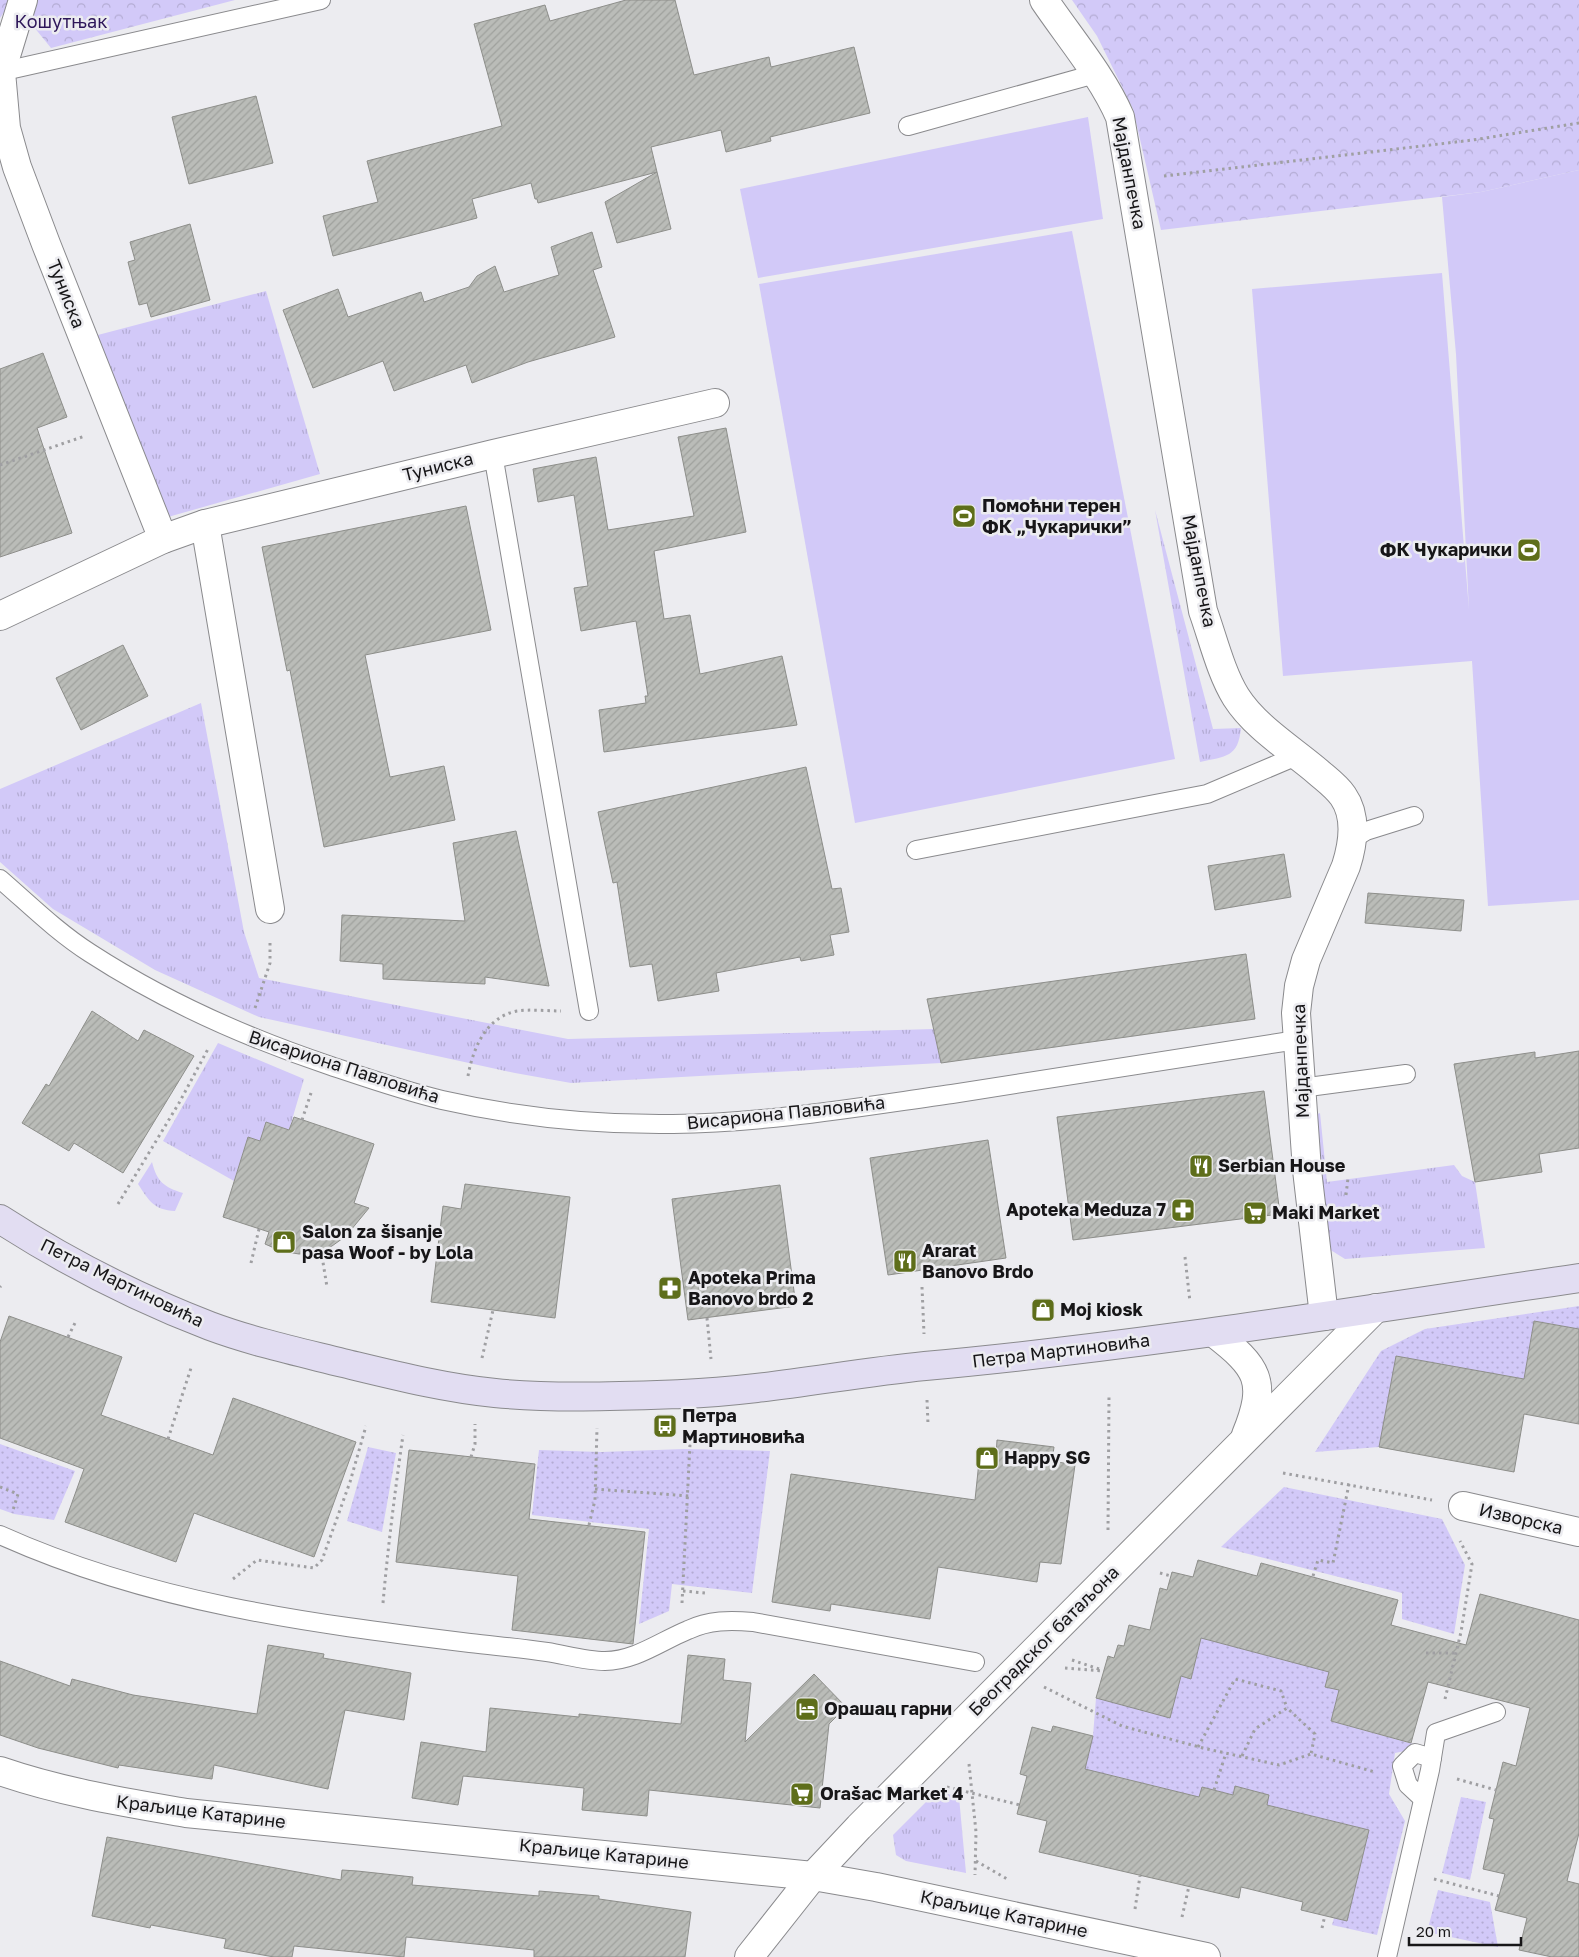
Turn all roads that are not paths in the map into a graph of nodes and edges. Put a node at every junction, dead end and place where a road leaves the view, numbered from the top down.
1 (23, 0) edge
2 (321, 0) edge
3 (1044, 0) edge
4 (1, 72) edge
5 (1095, 74) junction
6 (908, 126) dead end
7 (715, 403) dead end
8 (493, 454) junction
9 (205, 524) junction
10 (163, 539) junction
11 (0, 616) edge
12 (1298, 756) junction
13 (1414, 816) dead end
14 (1351, 840) junction
15 (916, 850) dead end
16 (0, 879) edge
17 (270, 909) dead end
18 (589, 1012) road end
19 (1297, 1040) junction
20 (1406, 1074) dead end
21 (1300, 1088) junction
22 (0, 1219) edge
23 (1579, 1278) edge
24 (1376, 1308) junction
25 (1324, 1316) junction
26 (1214, 1333) junction
27 (1244, 1441) junction
28 (1463, 1506) road end
29 (1579, 1532) edge
30 (0, 1535) edge
31 (975, 1662) dead end
32 (1496, 1712) dead end
33 (1431, 1764) junction
34 (0, 1771) edge
35 (1422, 1798) junction
36 (813, 1876) junction
37 (749, 1957) edge
38 (1206, 1957) edge
39 (1386, 1957) edge

1 - 4 street
2 - 4 lane
3 - 5 street, Мајданпечка
4 - 10 street, Туниска
5 - 6 lane
5 - 12 street, Мајданпечка
7 - 8 street, Туниска
8 - 9 street, Туниска
8 - 18 lane
9 - 10 street, Туниска
9 - 17 street
10 - 11 street, Туниска
12 - 14 street, Мајданпечка
12 - 15 lane
13 - 14 lane
14 - 19 street, Мајданпечка
16 - 19 lane, Висариона Павловића
19 - 21 street, Мајданпечка
20 - 21 lane
21 - 25 street, Мајданпечка
22 - 26 street, Петра Мартиновића
23 - 24 street
24 - 25 street, Петра Мартиновића
24 - 27 street, Београдског батаљона
25 - 26 street, Петра Мартиновића
26 - 27 street, Београдског батаљона
27 - 36 street, Београдског батаљона
28 - 29 street, Изворска
30 - 31 lane
32 - 33 lane
33 - 35 lane
33 - 35 lane
34 - 36 street, Краљице Катарине
35 - 39 lane
36 - 37 street, Београдског батаљона
36 - 38 street, Краљице Катарине

